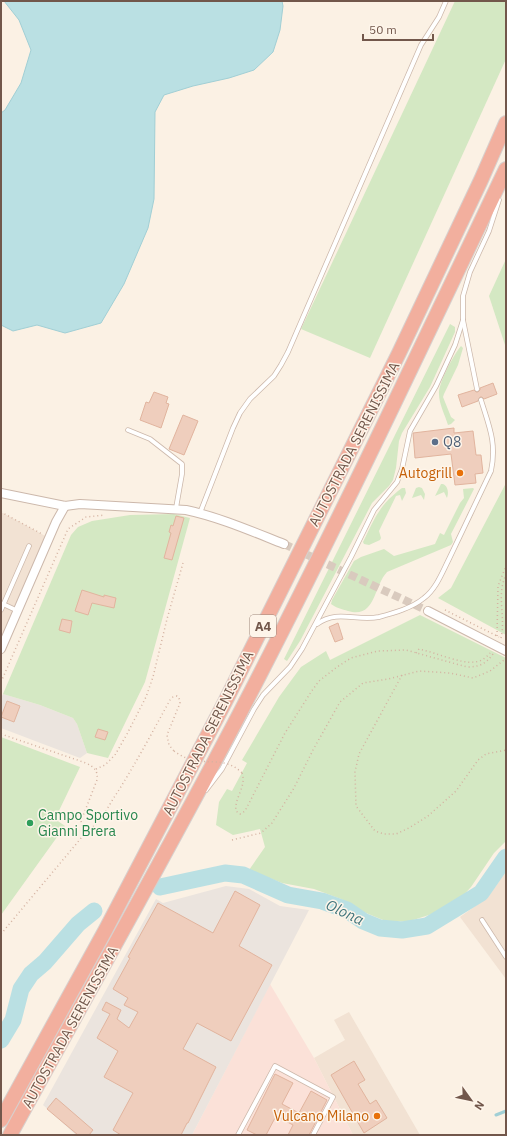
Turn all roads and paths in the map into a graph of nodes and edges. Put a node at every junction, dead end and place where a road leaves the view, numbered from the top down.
1 (446, 1) edge
2 (506, 123) edge
3 (506, 169) edge
4 (506, 176) edge
5 (502, 190) dead end
6 (500, 197) dead end
7 (463, 320) junction
8 (478, 389) dead end
9 (481, 400) dead end
10 (128, 430) dead end
11 (1, 493) edge
12 (65, 506) junction
13 (176, 508) junction
14 (1, 512) edge
15 (200, 513) junction
16 (107, 515) dead end
17 (49, 538) junction
18 (60, 543) junction
19 (284, 544) tunnel mouth
20 (29, 546) dead end
21 (183, 563) dead end
22 (506, 566) edge
23 (506, 575) edge
24 (3, 604) junction
25 (1, 610) edge
26 (18, 611) junction
27 (428, 611) tunnel mouth
28 (315, 626) junction
29 (496, 641) dead end
30 (499, 642) dead end
31 (1, 649) edge
32 (491, 650) dead end
33 (494, 652) dead end
34 (506, 652) edge
35 (416, 653) junction
36 (506, 659) edge
37 (402, 675) junction
38 (1, 682) edge
39 (1, 734) edge
40 (506, 750) edge
41 (95, 769) junction
42 (204, 793) dead end
43 (200, 799) dead end
44 (182, 822) junction
45 (87, 831) junction
46 (232, 840) dead end
47 (482, 920) dead end
48 (1, 934) edge
49 (506, 957) edge
50 (1, 1120) edge
51 (10, 1135) edge
52 (238, 1135) edge
53 (313, 1135) edge

1 - 15 lane
2 - 50 highway, AUTOSTRADA SERENISSIMA / A4
3 - 44 highway, AUTOSTRADA SERENISSIMA / A4
4 - 5 lane
6 - 7 lane
7 - 8 lane
7 - 28 lane
9 - 28 lane
10 - 13 lane
11 - 12 street
12 - 13 street
12 - 17 street
13 - 15 street
14 - 17 path
15 - 19 street
16 - 18 path
17 - 18 path
17 - 26 street
18 - 38 path
20 - 24 lane
21 - 41 path
22 - 29 path
23 - 30 path
24 - 25 lane
24 - 26 lane
26 - 31 street
27 - 34 street
28 - 42 lane
32 - 35 path
33 - 35 path
35 - 45 path, bridge
36 - 37 path
37 - 40 path
37 - 46 path
39 - 41 path
41 - 45 path
43 - 44 lane
44 - 51 highway, AUTOSTRADA SERENISSIMA / A4
45 - 48 path
47 - 49 lane
52 - 53 lane

